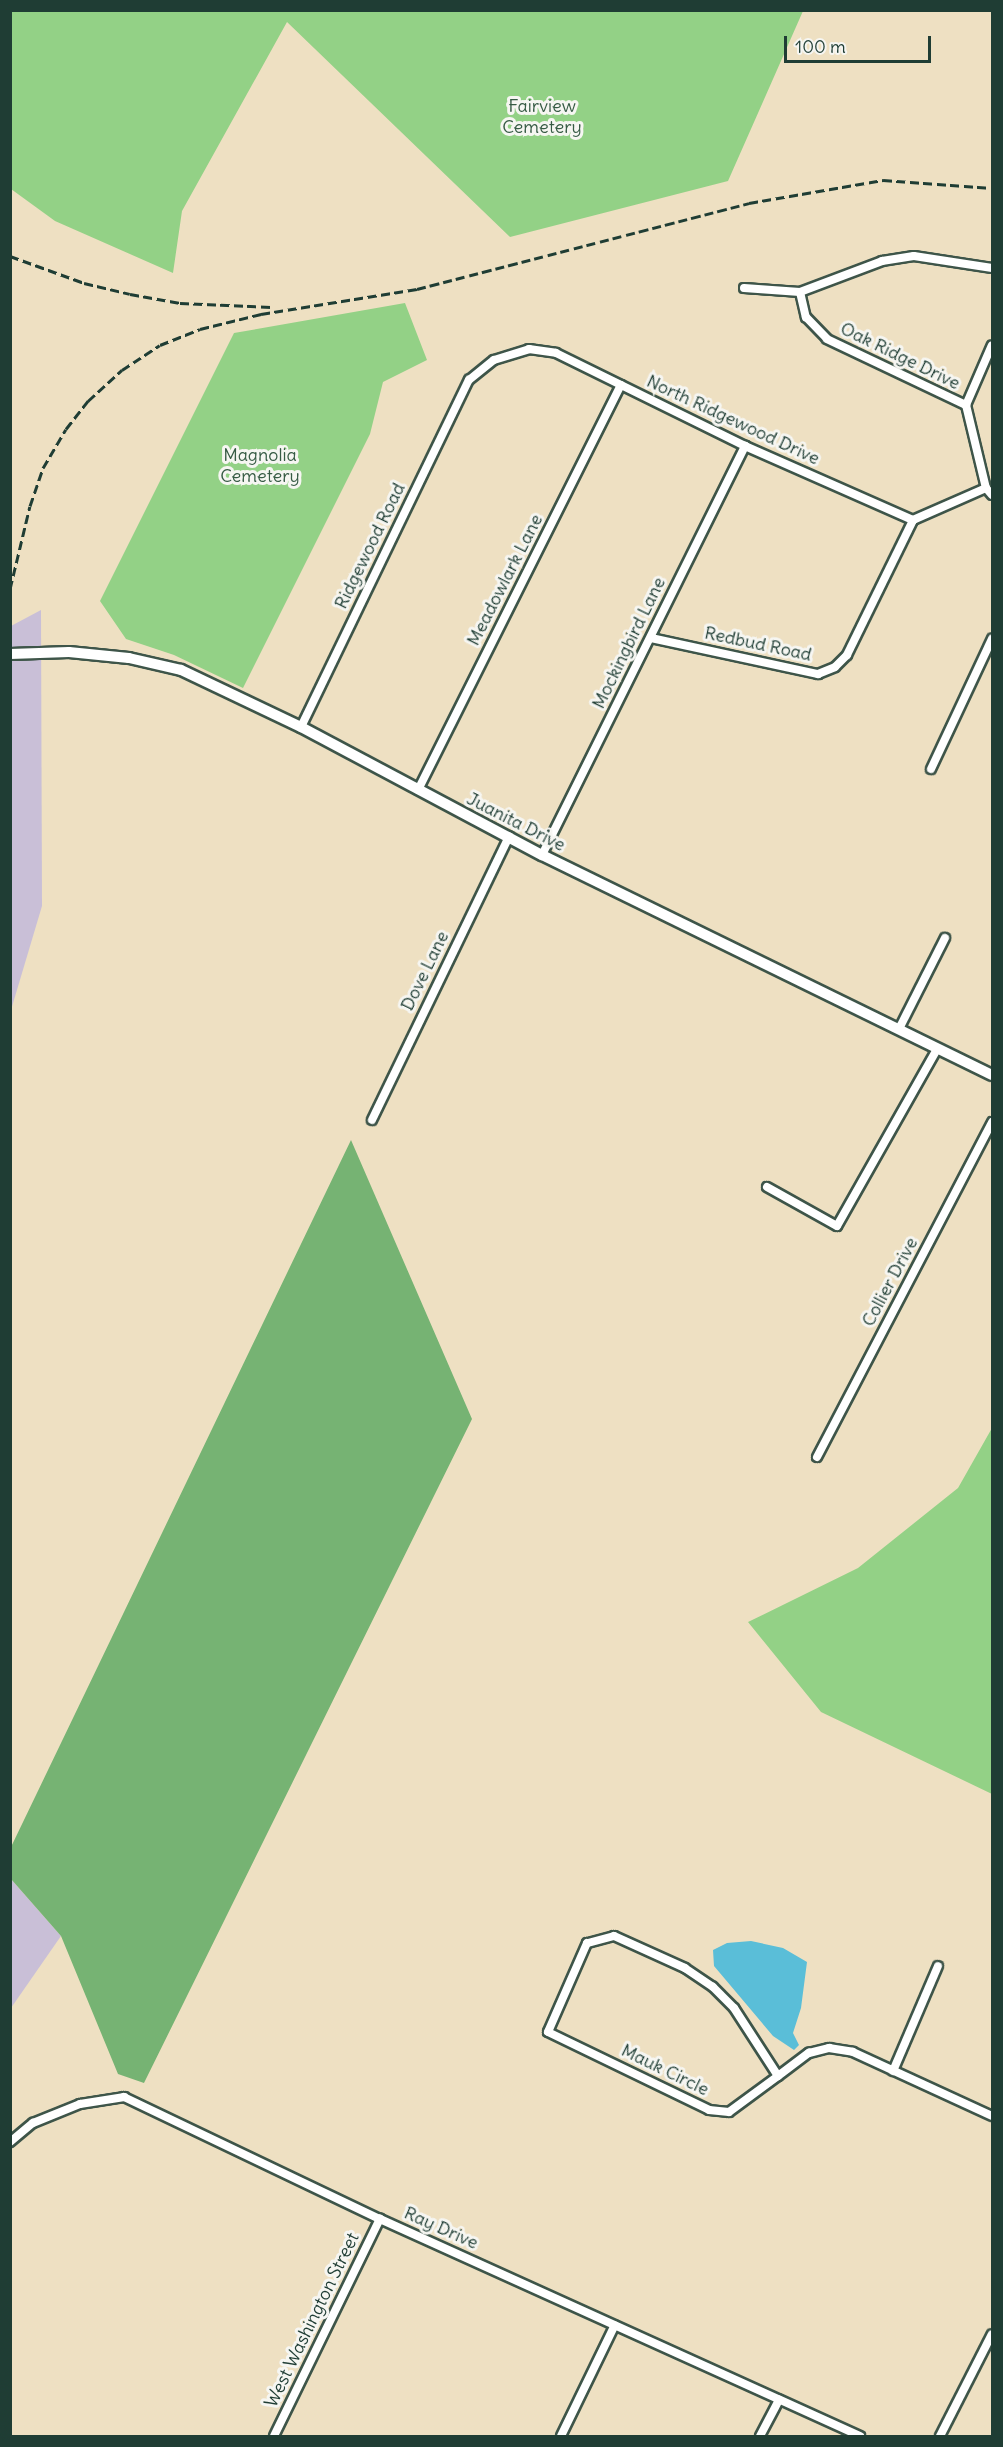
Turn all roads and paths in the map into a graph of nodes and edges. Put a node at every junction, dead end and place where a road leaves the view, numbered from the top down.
1 (993, 268) edge
2 (744, 288) dead end
3 (800, 292) junction
4 (993, 345) edge
5 (469, 380) joint
6 (621, 385) junction
7 (966, 405) junction
8 (745, 446) junction
9 (989, 492) edge
10 (913, 520) junction
11 (651, 638) junction
12 (993, 639) edge
13 (10, 654) edge
14 (301, 727) junction
15 (931, 769) dead end
16 (418, 790) junction
17 (509, 836) junction
18 (542, 855) junction
19 (945, 938) dead end
20 (899, 1029) junction
21 (937, 1048) junction
22 (993, 1076) edge
23 (372, 1120) dead end
24 (993, 1122) edge
25 (767, 1187) dead end
26 (817, 1457) dead end
27 (938, 1966) dead end
28 (893, 2071) junction
29 (778, 2076) junction
30 (993, 2116) edge
31 (10, 2142) edge
32 (380, 2219) junction
33 (615, 2325) junction
34 (993, 2334) edge
35 (779, 2400) junction
36 (274, 2436) edge
37 (561, 2436) edge
38 (760, 2436) edge
39 (860, 2436) edge
40 (940, 2436) edge

1 - 3 street
2 - 3 street
3 - 7 street, Oak Ridge Drive
4 - 7 street
5 - 6 street, North Ridgewood Drive
5 - 14 street, Ridgewood Road
6 - 8 street, North Ridgewood Drive
6 - 16 street, Meadowlark Lane
7 - 9 street, Oak Ridge Drive
8 - 10 street, North Ridgewood Drive
8 - 11 street, Mockingbird Lane
9 - 10 street
10 - 11 street, Redbud Road
11 - 18 street, Mockingbird Lane
12 - 15 street
13 - 14 street, Juanita Drive
14 - 16 street, Juanita Drive
16 - 17 street, Juanita Drive
17 - 18 street, Juanita Drive
17 - 23 street, Dove Lane
18 - 20 street, Juanita Drive
19 - 20 street
20 - 21 street, Juanita Drive
21 - 22 street, Juanita Drive
21 - 25 street
24 - 26 street, Collier Drive
27 - 28 street
28 - 29 street, Mauk Circle
28 - 30 street, Mauk Circle
29 - 29 street, Mauk Circle
31 - 32 street, Ray Drive
32 - 33 street, Ray Drive
32 - 36 street, West Washington Street
33 - 35 street, Ray Drive
33 - 37 street
34 - 40 street
35 - 38 street
35 - 39 street, Ray Drive

